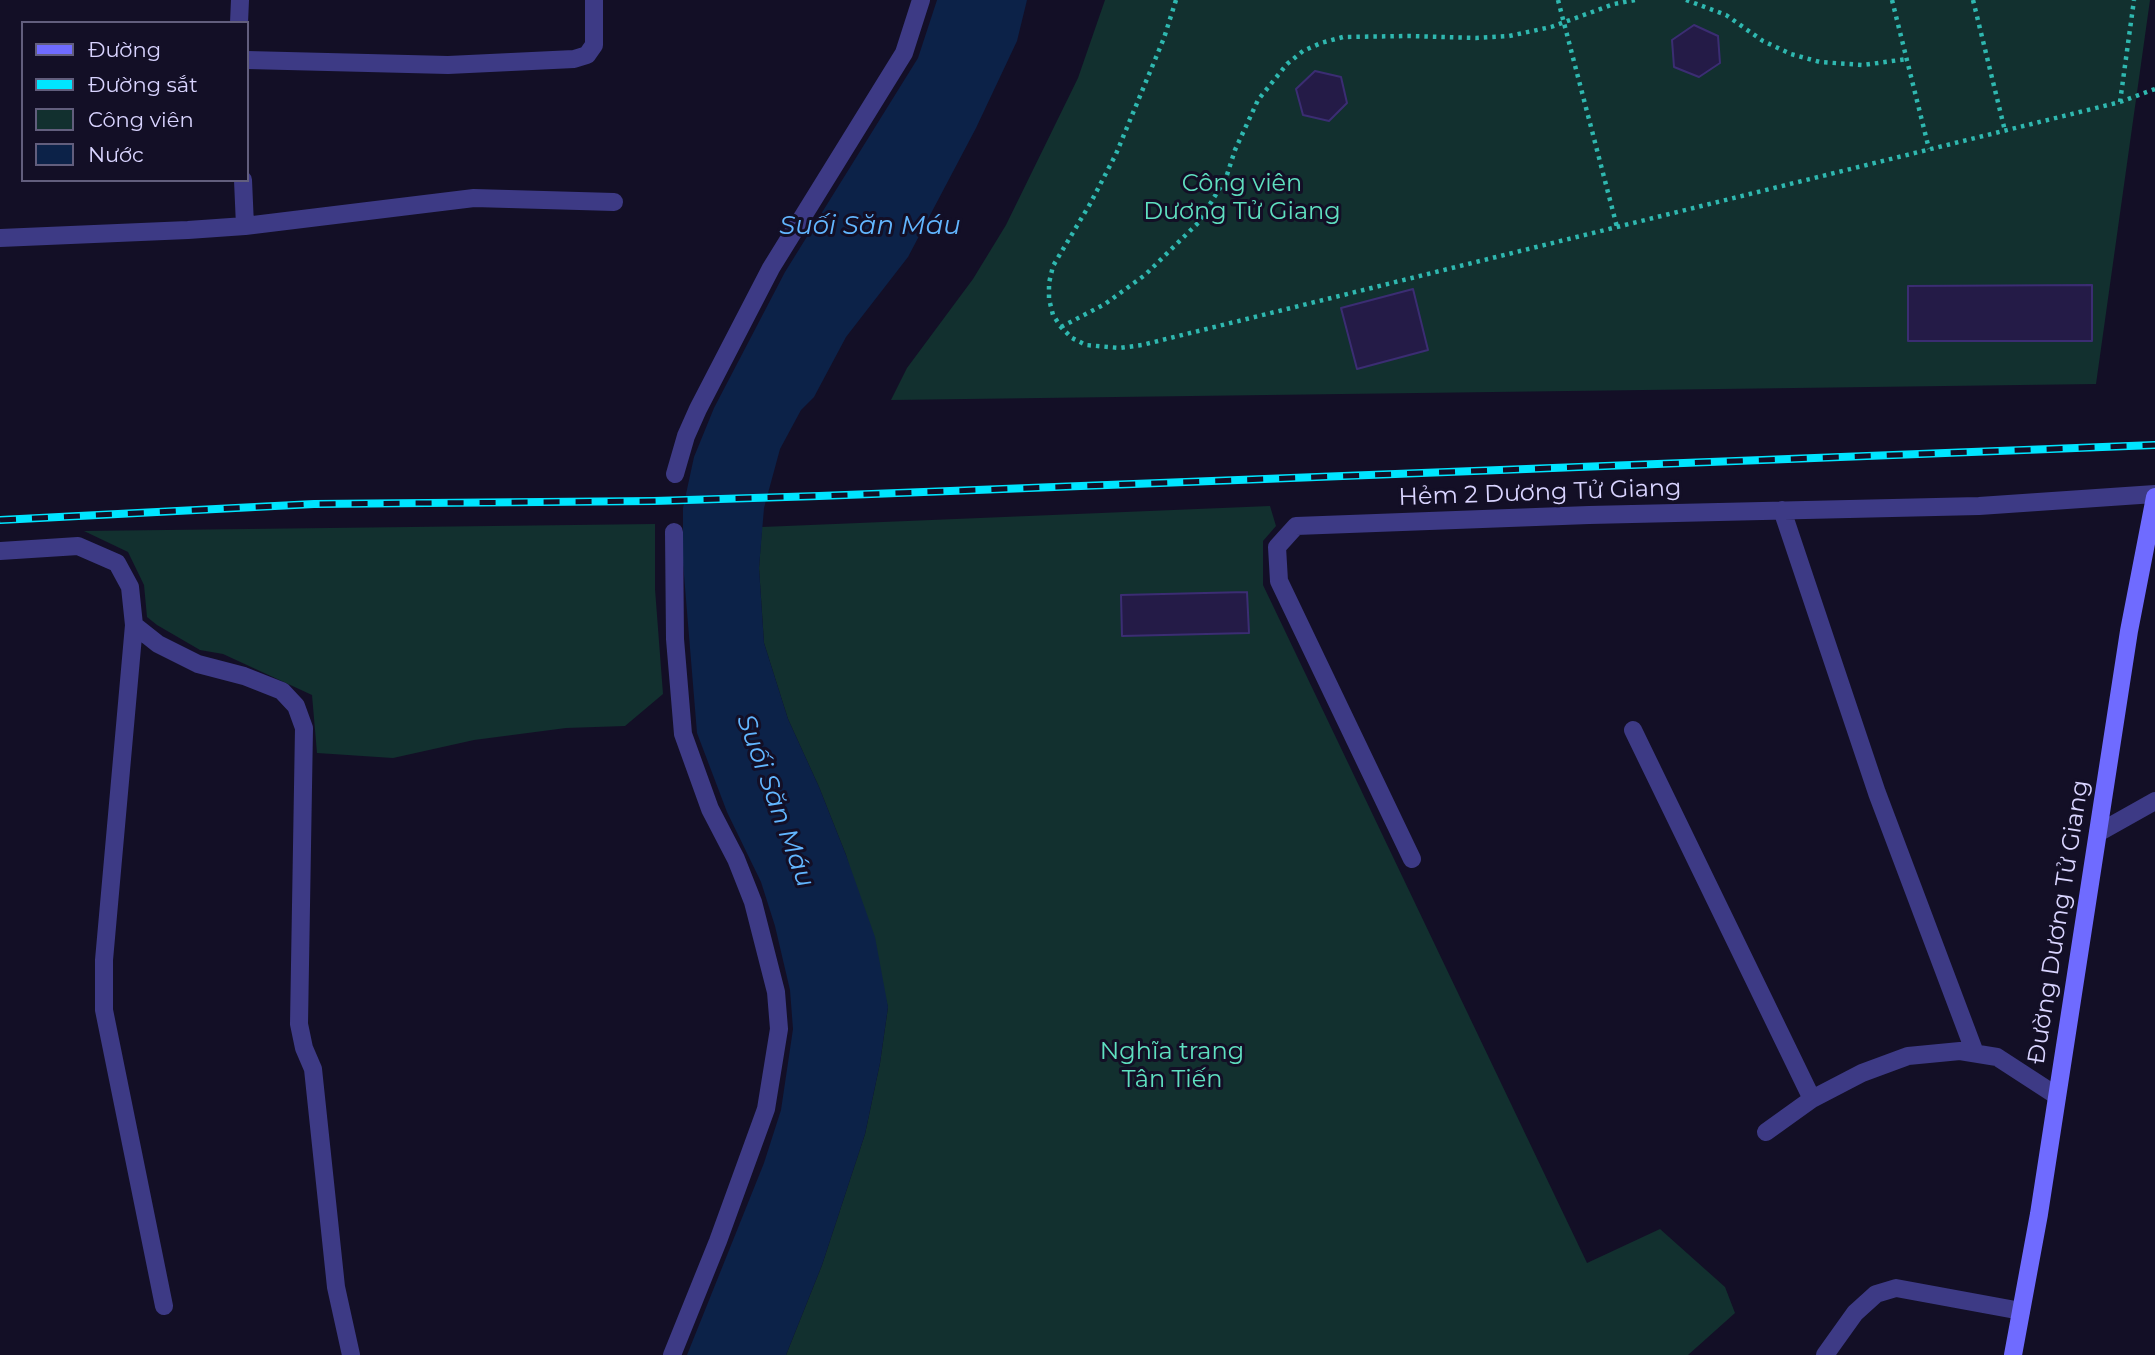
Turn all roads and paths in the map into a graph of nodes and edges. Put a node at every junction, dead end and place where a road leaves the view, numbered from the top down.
1 (240, 0) edge
2 (594, 0) edge
3 (921, 0) edge
4 (1175, 0) edge
5 (1558, 0) edge
6 (1635, 0) edge
7 (1686, 0) edge
8 (1892, 0) edge
9 (1973, 0) edge
10 (2134, 0) edge
11 (239, 21) edge
12 (1564, 23) junction
13 (1907, 59) junction
14 (248, 60) edge
15 (2155, 89) edge
16 (2120, 102) junction
17 (2005, 131) junction
18 (1929, 149) junction
19 (243, 182) edge
20 (614, 202) dead end
21 (245, 226) junction
22 (1617, 227) junction
23 (0, 238) edge
24 (1061, 327) junction
25 (675, 474) dead end
26 (2155, 496) edge
27 (1782, 510) junction
28 (674, 532) dead end
29 (0, 551) edge
30 (134, 625) junction
31 (1633, 730) dead end
32 (2155, 802) edge
33 (2098, 833) junction
34 (1412, 859) dead end
35 (1975, 1053) junction
36 (2057, 1096) junction
37 (1812, 1100) junction
38 (1766, 1132) dead end
39 (164, 1306) dead end
40 (2021, 1311) junction
41 (351, 1355) edge
42 (672, 1355) edge
43 (1825, 1355) edge
44 (2013, 1355) edge

1 - 11 street
2 - 14 street
3 - 25 street
4 - 24 path
5 - 12 path
6 - 12 path
7 - 13 path
8 - 13 path
9 - 17 path
10 - 16 path
12 - 22 path
12 - 24 path
13 - 18 path
15 - 16 path
16 - 17 path
17 - 18 path
18 - 22 path
19 - 21 street
20 - 21 street
21 - 23 street
22 - 24 path
26 - 27 street, Hẻm 2 Dương Tử Giang
26 - 33 main road, Đường Dương Tử Giang
27 - 34 street, Hẻm 2 Dương Tử Giang
27 - 35 street
28 - 42 street
29 - 30 street
30 - 39 street
30 - 41 street
31 - 37 street
32 - 33 street
33 - 36 main road, Đường Dương Tử Giang
35 - 36 street
35 - 37 street
36 - 40 main road, Đường Dương Tử Giang
37 - 38 street
40 - 43 street
40 - 44 main road, Đường Dương Tử Giang

